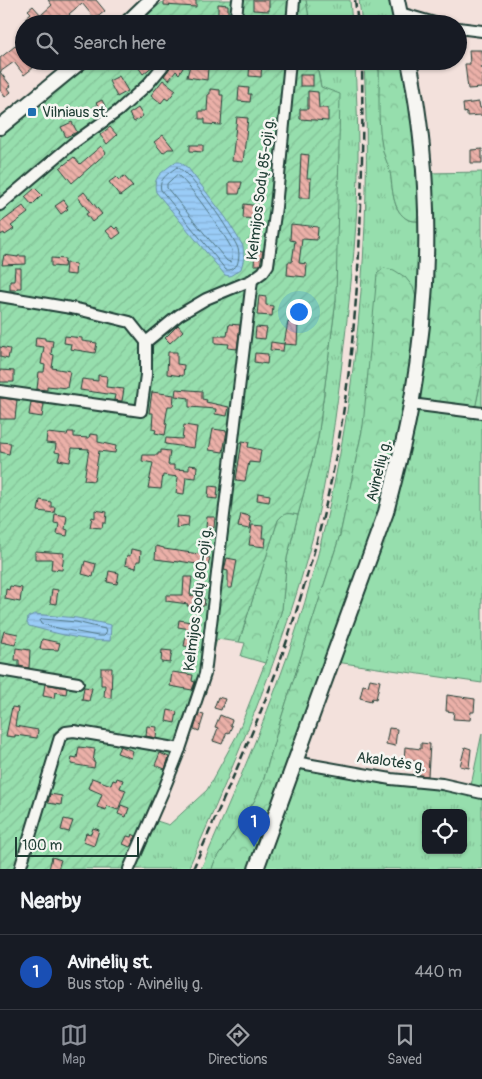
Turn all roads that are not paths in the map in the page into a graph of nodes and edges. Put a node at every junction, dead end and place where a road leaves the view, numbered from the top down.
1 (150, 0) edge
2 (238, 0) edge
3 (294, 0) edge
4 (135, 15) edge
5 (236, 15) edge
6 (293, 15) edge
7 (467, 29) edge
8 (482, 31) edge
9 (70, 70) edge
10 (160, 70) edge
11 (289, 70) edge
12 (410, 70) edge
13 (0, 126) edge
14 (0, 206) edge
15 (252, 280) junction
16 (0, 296) edge
17 (146, 342) junction
18 (0, 391) edge
19 (412, 404) junction
20 (482, 413) edge
21 (0, 670) edge
22 (78, 682) dead end
23 (180, 749) junction
24 (295, 762) junction
25 (482, 793) edge
26 (20, 869) edge
27 (129, 869) edge
28 (256, 869) edge

1 - 4 main road
2 - 5 street
3 - 6 street
7 - 8 street
9 - 13 main road
10 - 14 street
11 - 15 street, Kelmijos Sodų 85-oji g.
12 - 19 main road, Avinėlių g.
15 - 17 street, Kelmijos Sodų 85-oji g.
15 - 23 street, Kelmijos Sodų 80-oji g.
16 - 17 street
17 - 18 street
19 - 20 street
19 - 24 main road, Avinėlių g.
21 - 22 street
23 - 26 street
23 - 27 street, Kelmijos Sodų 80-oji g.
24 - 25 street, Akalotės g.
24 - 28 main road, Avinėlių g.

